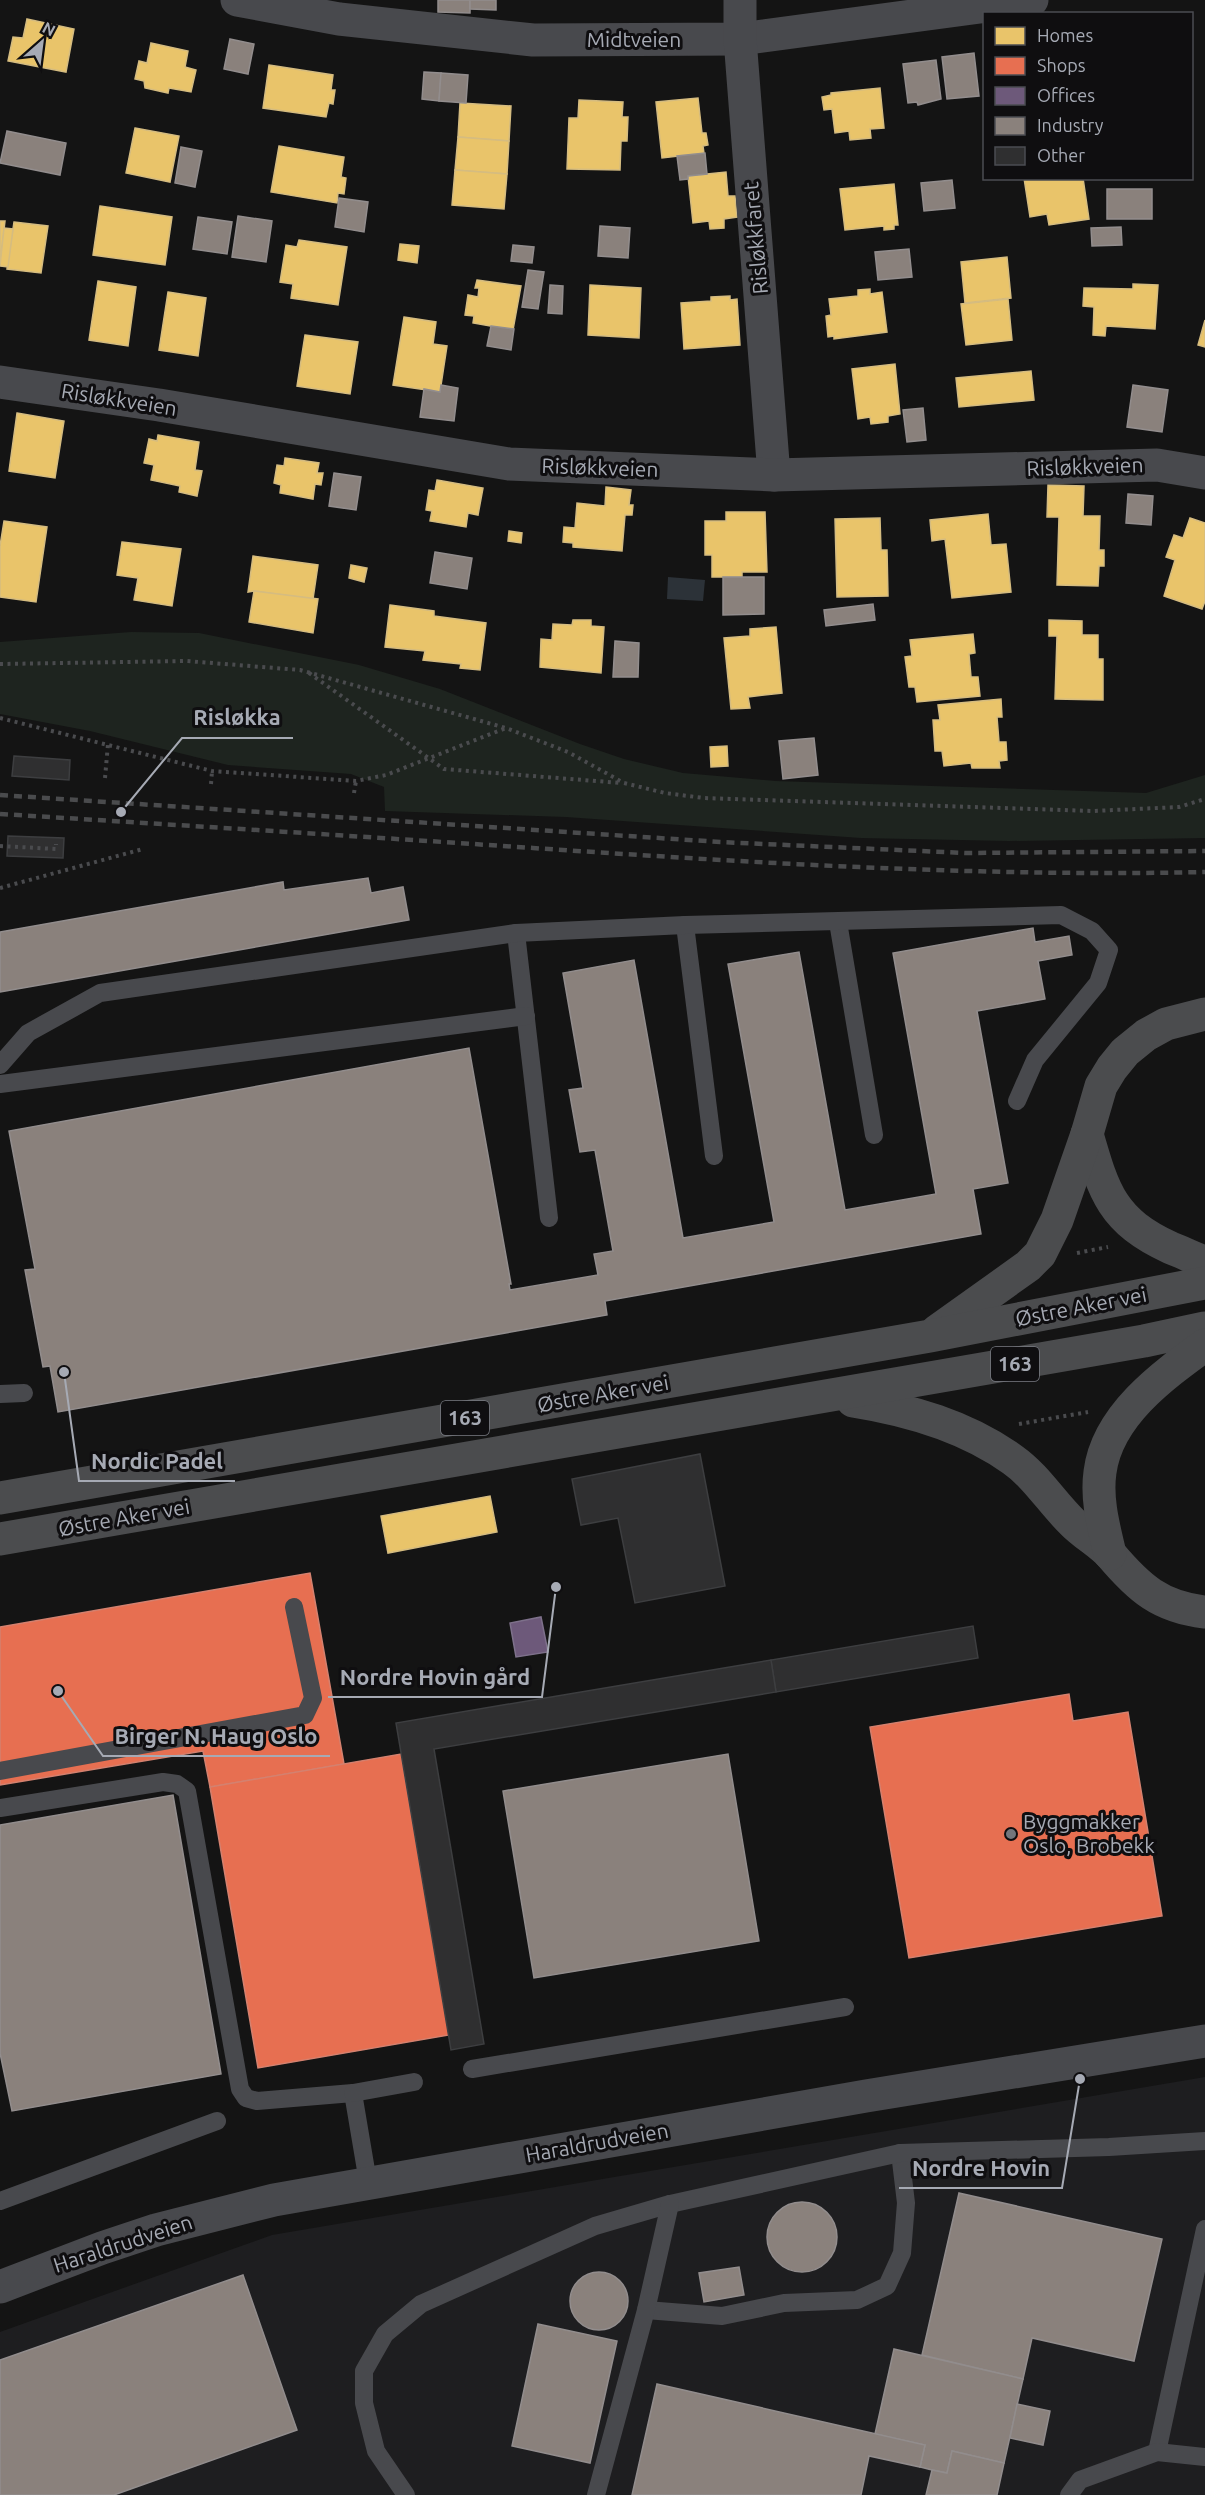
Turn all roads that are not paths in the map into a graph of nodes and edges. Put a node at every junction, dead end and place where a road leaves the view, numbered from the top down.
1 (237, 0) edge
2 (740, 0) edge
3 (1032, 0) edge
4 (740, 39) junction
5 (0, 382) edge
6 (1205, 473) edge
7 (774, 475) junction
8 (838, 922) junction
9 (685, 925) junction
10 (516, 933) junction
11 (1205, 1014) edge
12 (526, 1016) junction
13 (0, 1065) edge
14 (0, 1084) edge
15 (1017, 1101) dead end
16 (1088, 1134) junction
17 (874, 1135) dead end
18 (714, 1156) dead end
19 (549, 1218) dead end
20 (1205, 1262) edge
21 (1205, 1283) edge
22 (1205, 1328) edge
23 (930, 1336) junction
24 (1205, 1345) edge
25 (24, 1393) dead end
26 (0, 1394) edge
27 (824, 1397) junction
28 (0, 1498) edge
29 (0, 1539) edge
30 (1110, 1554) junction
31 (294, 1607) dead end
32 (1205, 1612) edge
33 (0, 1771) edge
34 (0, 1808) edge
35 (845, 2007) dead end
36 (1205, 2041) edge
37 (472, 2070) dead end
38 (414, 2082) dead end
39 (353, 2092) junction
40 (217, 2121) dead end
41 (1205, 2141) edge
42 (900, 2152) junction
43 (368, 2182) junction
44 (0, 2201) edge
45 (670, 2204) junction
46 (1205, 2229) edge
47 (0, 2287) edge
48 (646, 2310) junction
49 (1157, 2452) junction
50 (1205, 2457) edge
51 (406, 2495) edge
52 (596, 2495) edge
53 (1069, 2495) edge

1 - 4 street, Midtveien
2 - 4 street, Risløkkfaret
3 - 4 street, Midtveien
4 - 7 street, Risløkkfaret
5 - 7 street, Risløkkveien
6 - 7 street, Risløkkveien
8 - 9 lane
8 - 15 lane
8 - 17 lane
9 - 10 lane
9 - 18 lane
10 - 12 lane
10 - 13 lane
11 - 16 highway
12 - 14 lane
12 - 19 lane
16 - 20 highway
16 - 23 highway
21 - 23 highway, Østre Aker vei / 163
22 - 27 highway, Østre Aker vei / 163
23 - 28 highway, Østre Aker vei / 163
24 - 30 highway
25 - 26 lane
27 - 29 highway, Østre Aker vei / 163
27 - 30 highway
30 - 32 highway
31 - 33 lane
34 - 39 lane
35 - 37 lane
36 - 43 street, Haraldrudveien
38 - 39 lane
39 - 43 lane
40 - 44 lane
41 - 42 lane
42 - 45 lane
42 - 48 lane
43 - 47 street, Haraldrudveien
45 - 48 lane
45 - 51 lane
46 - 49 lane
48 - 52 lane
49 - 50 lane
49 - 53 lane

